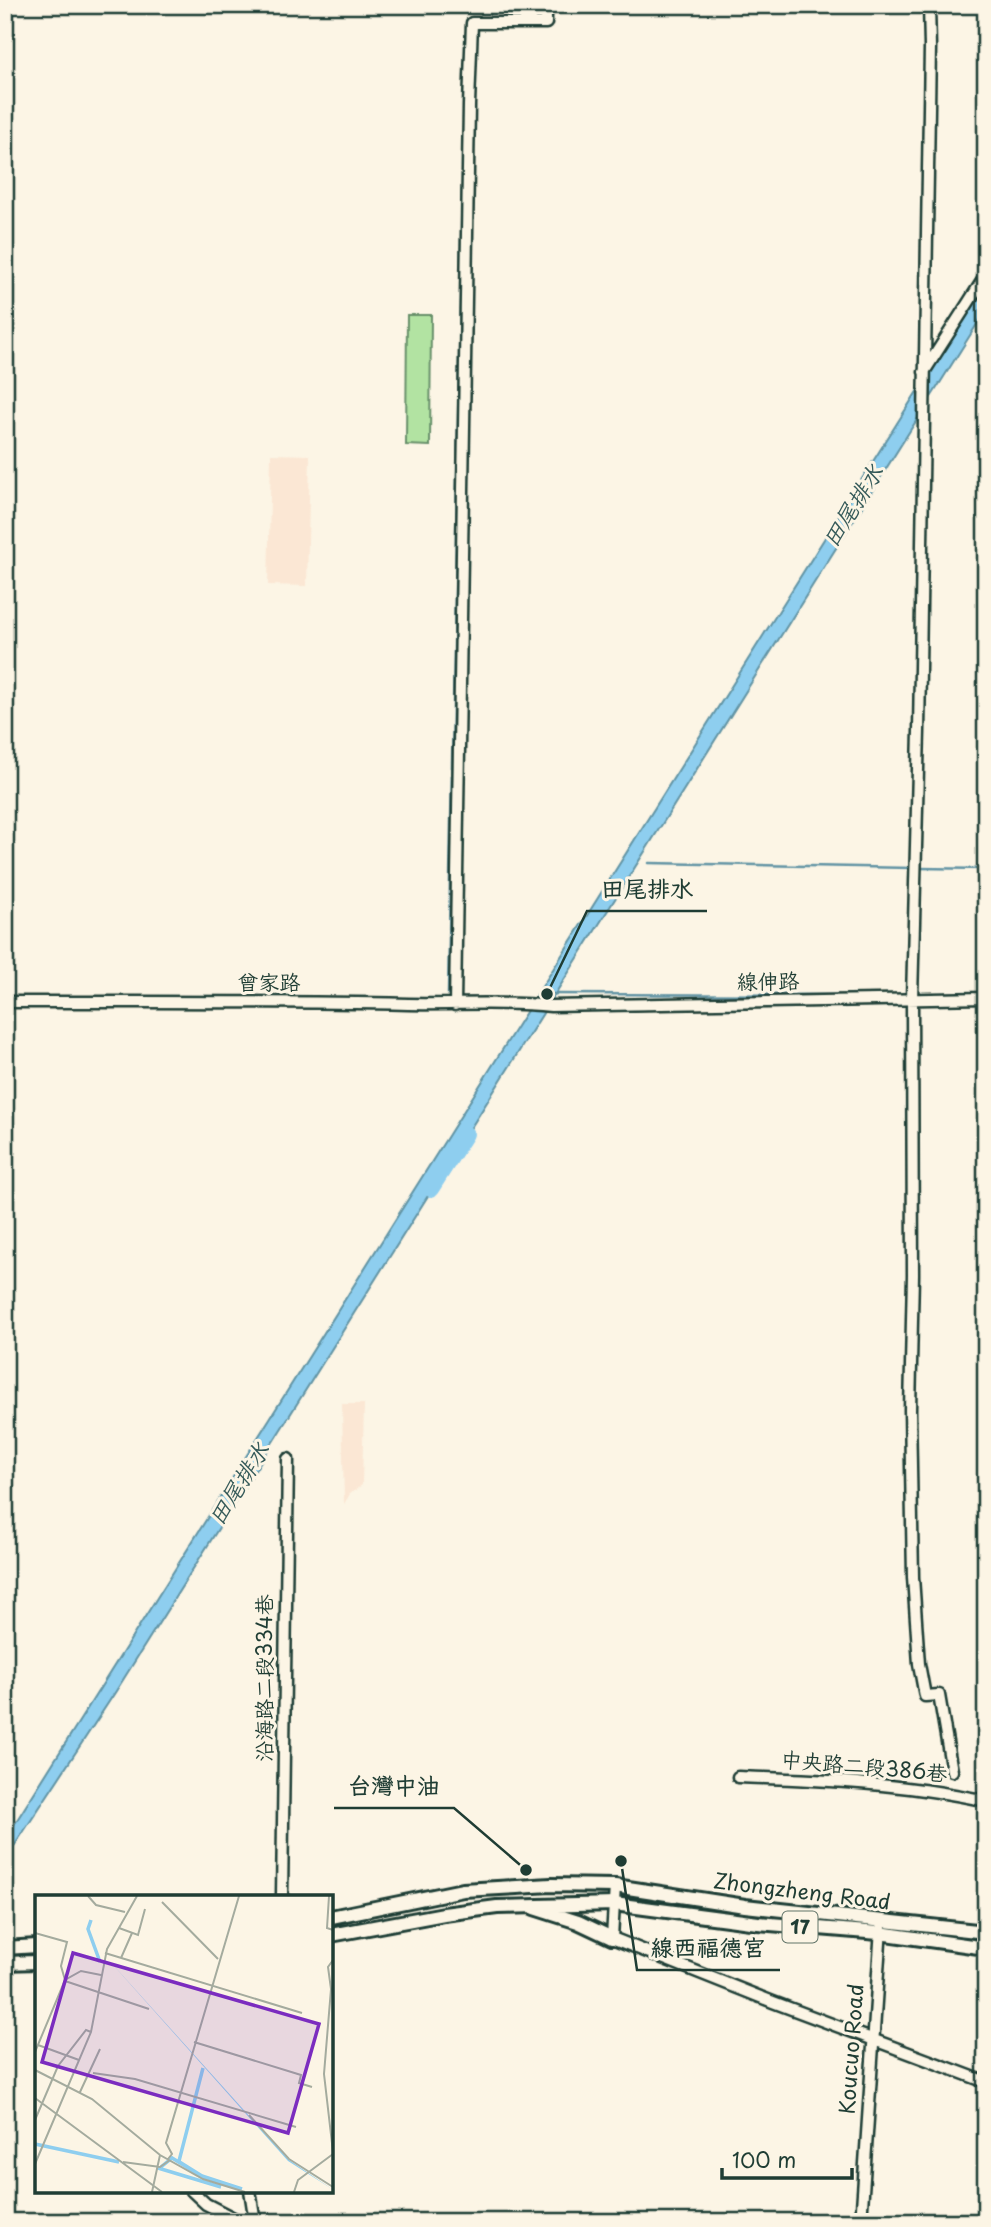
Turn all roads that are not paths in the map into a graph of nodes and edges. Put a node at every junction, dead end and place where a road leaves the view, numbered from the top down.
1 (546, 5) edge
2 (929, 5) edge
3 (986, 275) edge
4 (924, 372) junction
5 (986, 998) edge
6 (912, 999) junction
7 (5, 1002) edge
8 (533, 1004) joint
9 (455, 1005) junction
10 (288, 1460) dead end
11 (952, 1771) dead end
12 (738, 1777) dead end
13 (986, 1801) edge
14 (615, 1886) junction
15 (282, 1895) edge
16 (614, 1904) junction
17 (527, 1906) junction
18 (332, 1917) edge
19 (881, 1927) junction
20 (986, 1932) edge
21 (332, 1935) edge
22 (612, 1938) junction
23 (35, 1946) edge
24 (5, 1948) edge
25 (986, 1948) edge
26 (35, 1962) edge
27 (5, 1964) edge
28 (873, 2039) junction
29 (986, 2082) edge
30 (193, 2192) edge
31 (250, 2192) edge
32 (241, 2222) edge
33 (255, 2222) edge
34 (861, 2222) edge

1 - 9 street
2 - 4 street
3 - 4 street
4 - 6 street
5 - 6 street, 線伸路
6 - 8 street, 線伸路
6 - 11 street
7 - 9 street, 曾家路
8 - 9 street, 曾家路
10 - 15 street, 沿海路二段334巷
12 - 13 street, 中央路二段386巷
14 - 16 street
14 - 18 main road, 17
14 - 19 main road, Zhongzheng Road / 17
16 - 17 main road, 17
16 - 19 main road, Zhongzheng Road / 17
16 - 22 street
17 - 21 main road, 17
17 - 22 main road
19 - 20 main road, Zhongzheng Road / 17
19 - 25 main road, Zhongzheng Road / 17
19 - 28 street, Koucuo Road
22 - 28 street
23 - 24 main road
26 - 27 main road
28 - 29 street
28 - 34 street, Koucuo Road
30 - 32 street
31 - 33 street

